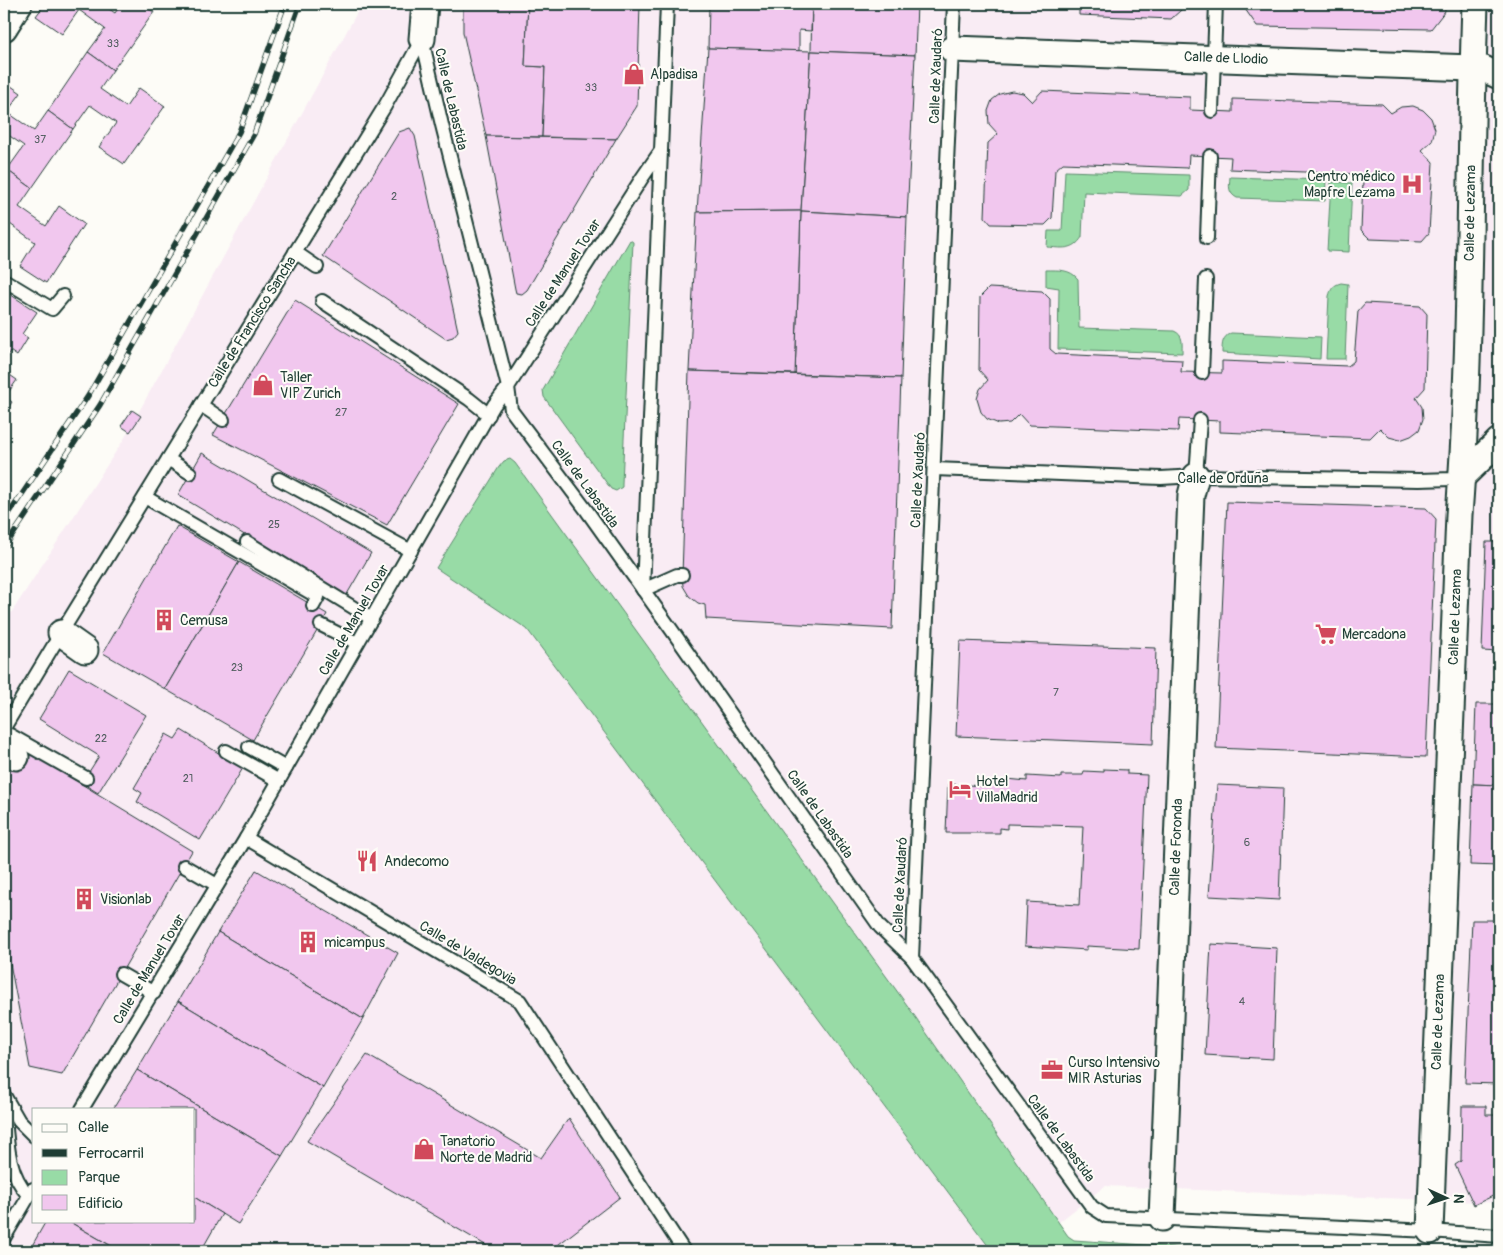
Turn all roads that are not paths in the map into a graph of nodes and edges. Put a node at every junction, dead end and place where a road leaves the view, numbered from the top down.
1 (20, 4) edge
2 (425, 4) edge
3 (667, 4) edge
4 (954, 4) edge
5 (1216, 4) edge
6 (1475, 4) edge
7 (4, 28) edge
8 (422, 39) junction
9 (952, 49) junction
10 (1214, 58) junction
11 (1472, 68) junction
12 (1499, 76) edge
13 (1212, 111) dead end
14 (660, 152) junction
15 (1210, 156) dead end
16 (1207, 238) dead end
17 (295, 252) junction
18 (317, 267) dead end
19 (1206, 279) dead end
20 (4, 280) edge
21 (63, 296) dead end
22 (322, 301) dead end
23 (1202, 373) dead end
24 (508, 387) junction
25 (201, 405) junction
26 (489, 415) junction
27 (223, 420) dead end
28 (1200, 420) dead end
29 (1499, 442) edge
30 (168, 460) junction
31 (934, 469) junction
32 (190, 473) dead end
33 (1196, 476) junction
34 (1462, 476) junction
35 (279, 479) dead end
36 (144, 497) junction
37 (247, 542) dead end
38 (411, 551) junction
39 (682, 575) dead end
40 (644, 590) junction
41 (313, 606) dead end
42 (372, 619) junction
43 (321, 625) dead end
44 (61, 633) junction
45 (357, 643) junction
46 (85, 650) dead end
47 (8, 740) edge
48 (249, 747) dead end
49 (226, 751) dead end
50 (286, 768) junction
51 (86, 778) dead end
52 (279, 781) junction
53 (246, 838) junction
54 (184, 866) dead end
55 (217, 885) junction
56 (912, 958) junction
57 (121, 974) dead end
58 (154, 993) junction
59 (4, 1095) edge
60 (4, 1105) edge
61 (83, 1108) edge
62 (32, 1134) edge
63 (32, 1192) edge
64 (1162, 1218) junction
65 (1430, 1231) junction
66 (1499, 1236) edge
67 (4, 1238) edge
68 (684, 1251) edge

1 - 7 street
2 - 8 street, Calle de Francisco Sancha
3 - 14 lane
4 - 9 lane, Calle de Xaudaró
5 - 10 lane
6 - 11 street, Calle de Lezama
8 - 17 lane, Calle de Francisco Sancha
8 - 24 lane, Calle de Labastida
9 - 10 street, Calle de Llodio
9 - 31 lane, Calle de Xaudaró
10 - 11 street, Calle de Llodio
10 - 13 lane
11 - 12 street, Calle de Llodio
11 - 34 street, Calle de Lezama
14 - 24 lane, Calle de Manuel Tovar
14 - 40 lane
15 - 16 lane
17 - 18 lane
17 - 25 lane, Calle de Francisco Sancha
19 - 23 lane
20 - 21 lane
22 - 26 lane
24 - 26 lane, Calle de Manuel Tovar
24 - 40 lane, Calle de Labastida
25 - 27 lane
25 - 30 lane, Calle de Francisco Sancha
26 - 38 lane, Calle de Manuel Tovar
28 - 33 lane
29 - 34 street
30 - 32 lane
30 - 36 lane, Calle de Francisco Sancha
31 - 33 lane, Calle de Orduña
31 - 56 lane, Calle de Xaudaró
33 - 34 lane, Calle de Orduña
33 - 64 street, Calle de Foronda
34 - 65 street, Calle de Lezama
35 - 38 lane
36 - 41 lane
36 - 44 lane, Calle de Francisco Sancha
37 - 42 lane
38 - 42 lane, Calle de Manuel Tovar
39 - 40 lane
40 - 56 lane, Calle de Labastida
42 - 45 lane, Calle de Manuel Tovar
43 - 45 lane
44 - 46 street
44 - 47 lane, Calle de Francisco Sancha
45 - 50 lane, Calle de Manuel Tovar
47 - 51 lane
48 - 50 lane
49 - 52 lane
50 - 52 lane, Calle de Manuel Tovar
52 - 53 lane, Calle de Manuel Tovar
53 - 55 lane, Calle de Manuel Tovar
53 - 68 lane, Calle de Valdegovia
54 - 55 lane
55 - 58 lane, Calle de Manuel Tovar
56 - 64 lane, Calle de Labastida
57 - 58 lane
58 - 61 lane, Calle de Manuel Tovar
59 - 62 lane
60 - 63 lane
63 - 67 lane
64 - 65 lane, Calle de Labastida
65 - 66 lane, Calle de Labastida

